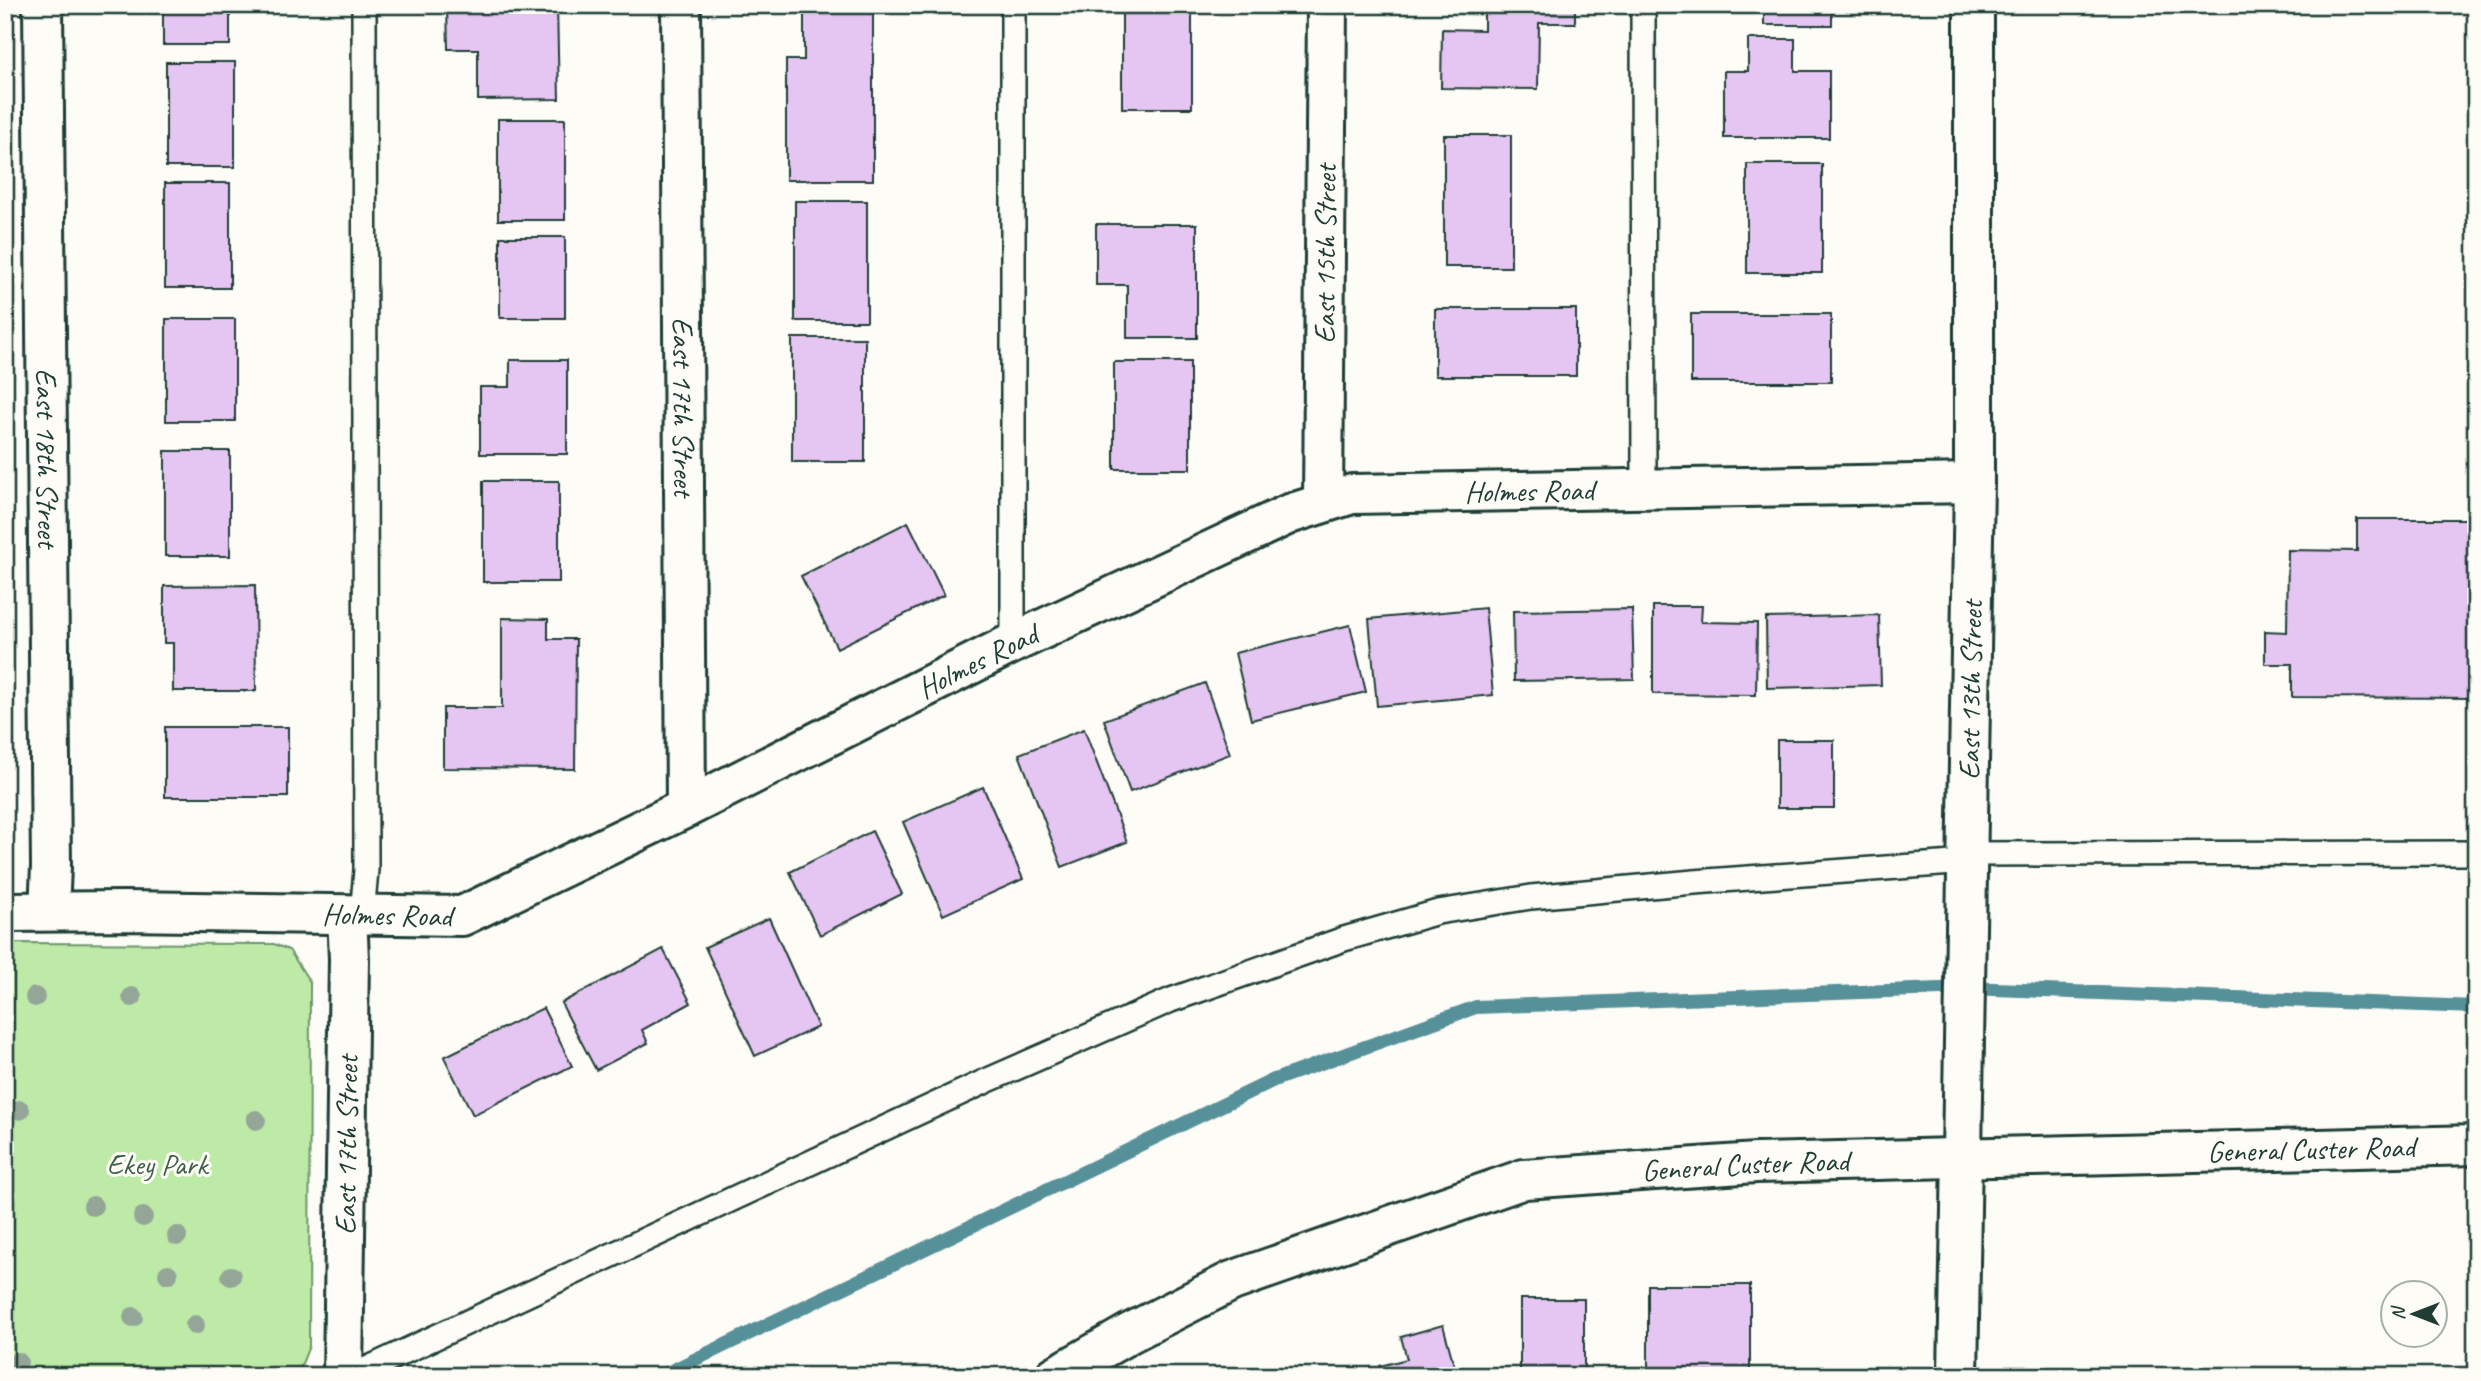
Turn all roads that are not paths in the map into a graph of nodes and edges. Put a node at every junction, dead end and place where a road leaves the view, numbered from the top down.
1 (43, 5) edge
2 (364, 5) edge
3 (681, 5) edge
4 (1013, 5) edge
5 (1328, 5) edge
6 (1643, 5) edge
7 (1974, 5) edge
8 (1974, 483) junction
9 (1644, 489) junction
10 (1323, 502) junction
11 (1013, 643) junction
12 (685, 808) junction
13 (2476, 853) edge
14 (1967, 867) junction
15 (50, 911) junction
16 (5, 912) edge
17 (355, 915) junction
18 (2476, 1145) edge
19 (1963, 1158) junction
20 (1096, 1365) edge
21 (343, 1376) edge
22 (352, 1376) edge
23 (1055, 1376) edge
24 (1958, 1376) edge

1 - 15 street, East 18th Street
2 - 17 lane
3 - 12 street, East 17th Street
4 - 11 lane
5 - 10 street, East 15th Street
6 - 9 lane
7 - 8 street, East 13th Street
8 - 9 street, Holmes Road
8 - 14 street, East 13th Street
9 - 10 street, Holmes Road
10 - 11 street, Holmes Road
11 - 12 street, Holmes Road
12 - 17 street, Holmes Road
13 - 14 lane
14 - 19 street, East 13th Street
14 - 22 lane
15 - 16 street, Holmes Road
15 - 17 street, Holmes Road
17 - 21 street, East 17th Street
18 - 19 street, General Custer Road
19 - 20 street, General Custer Road
19 - 24 street, East 13th Street
20 - 23 street, General Custer Road

